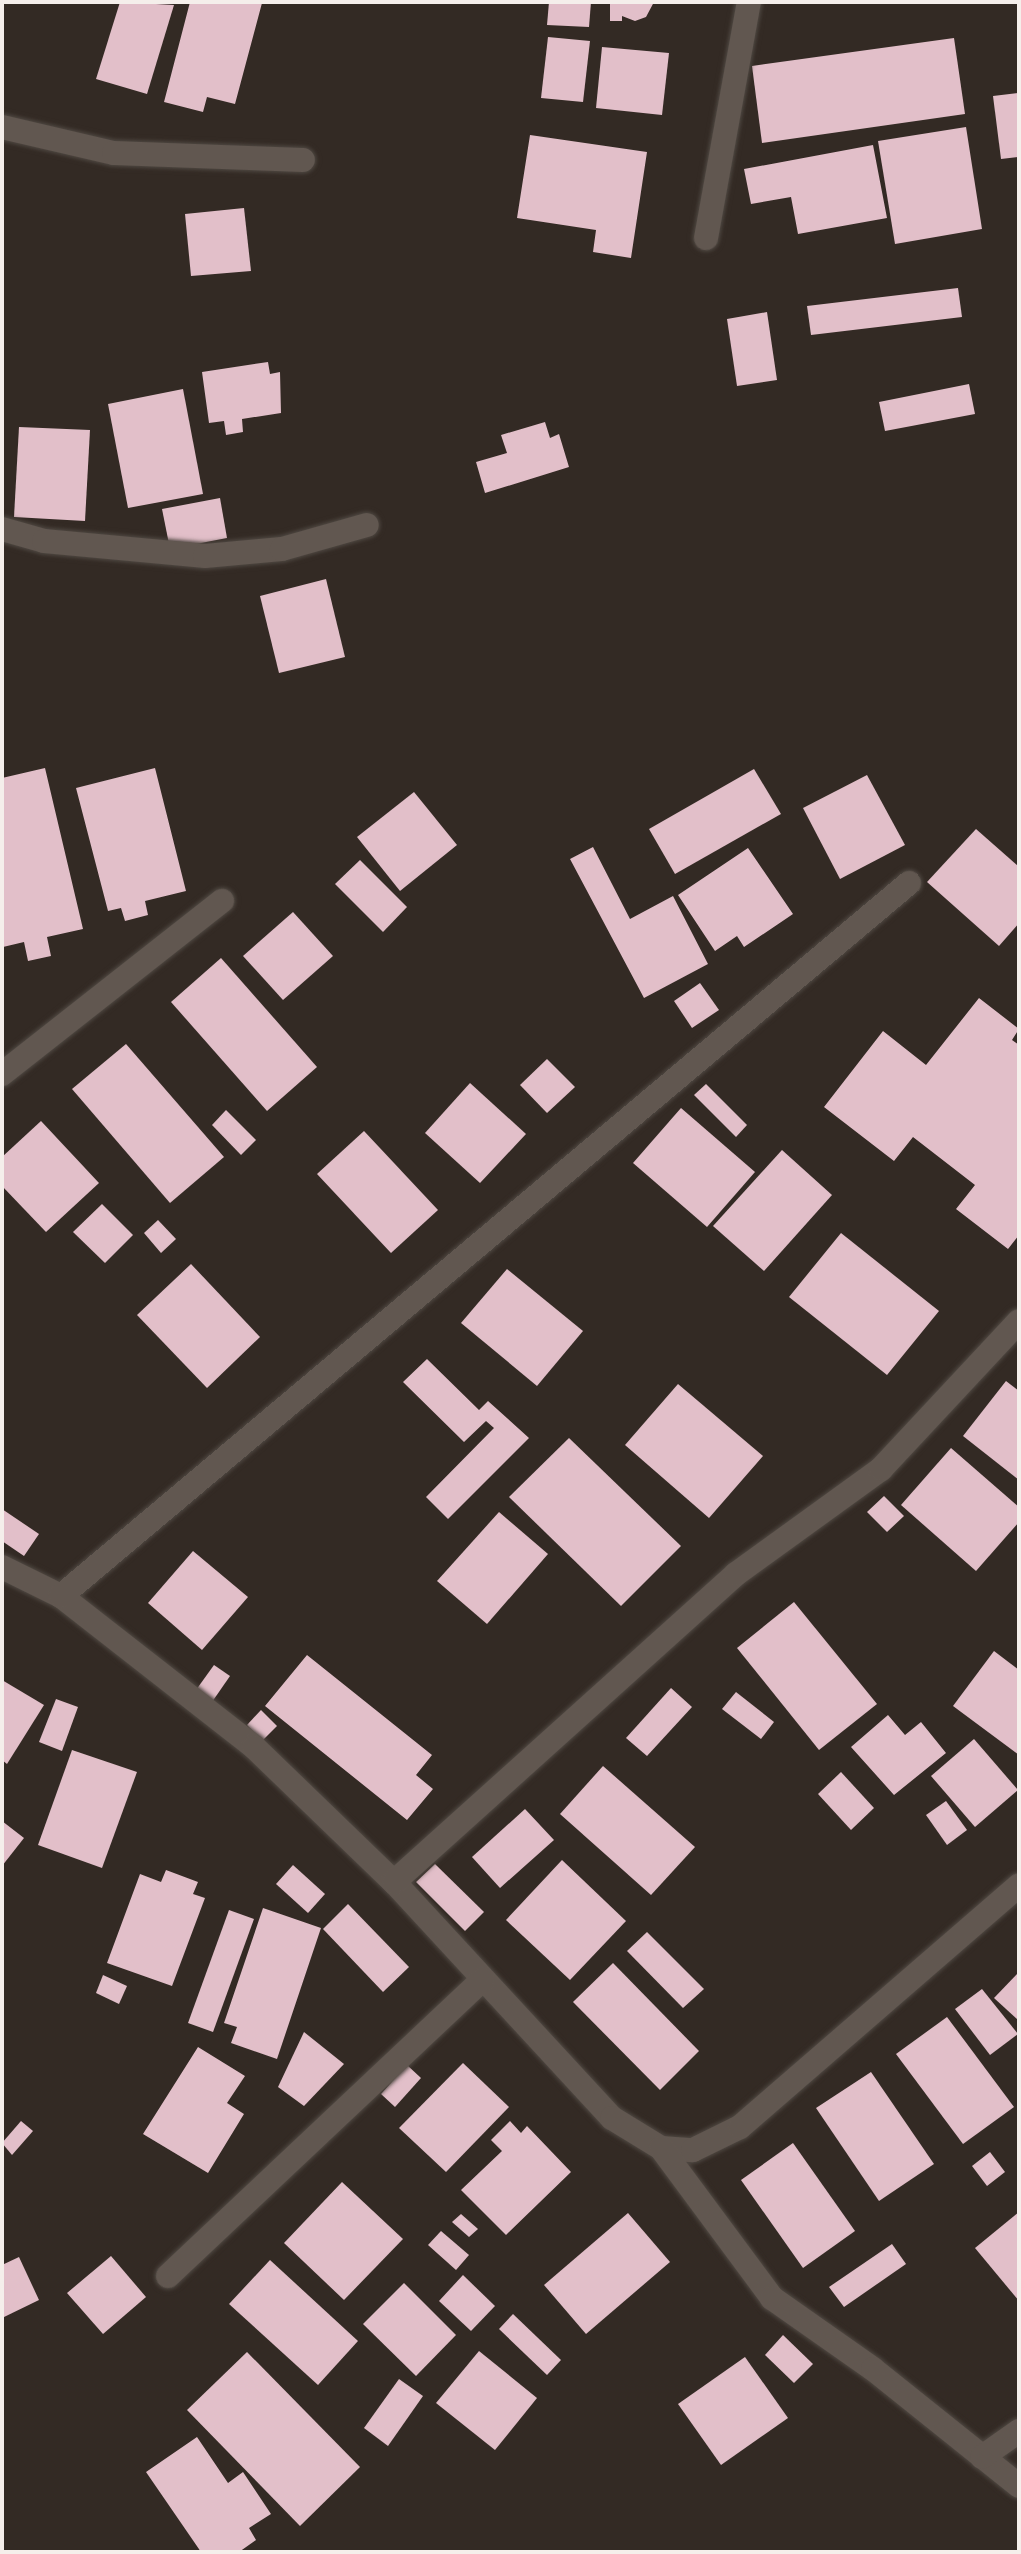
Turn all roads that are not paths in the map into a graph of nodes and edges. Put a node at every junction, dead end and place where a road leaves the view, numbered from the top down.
1 (749, 2) edge
2 (2, 127) edge
3 (303, 160) dead end
4 (706, 238) dead end
5 (367, 525) dead end
6 (2, 529) edge
7 (909, 883) dead end
8 (222, 901) dead end
9 (2, 1074) edge
10 (1019, 1321) edge
11 (2, 1567) edge
12 (61, 1596) junction
13 (394, 1882) junction
14 (1019, 1885) edge
15 (482, 1980) junction
16 (661, 2148) junction
17 (168, 2276) dead end
18 (1019, 2431) edge
19 (982, 2457) junction
20 (1019, 2486) edge

1 - 4 street
2 - 3 street
5 - 6 street
7 - 12 street
8 - 9 street
10 - 13 street
11 - 12 street
12 - 13 street
13 - 15 street
14 - 16 street
15 - 16 street
15 - 17 street
16 - 19 street
18 - 19 street
19 - 20 street

